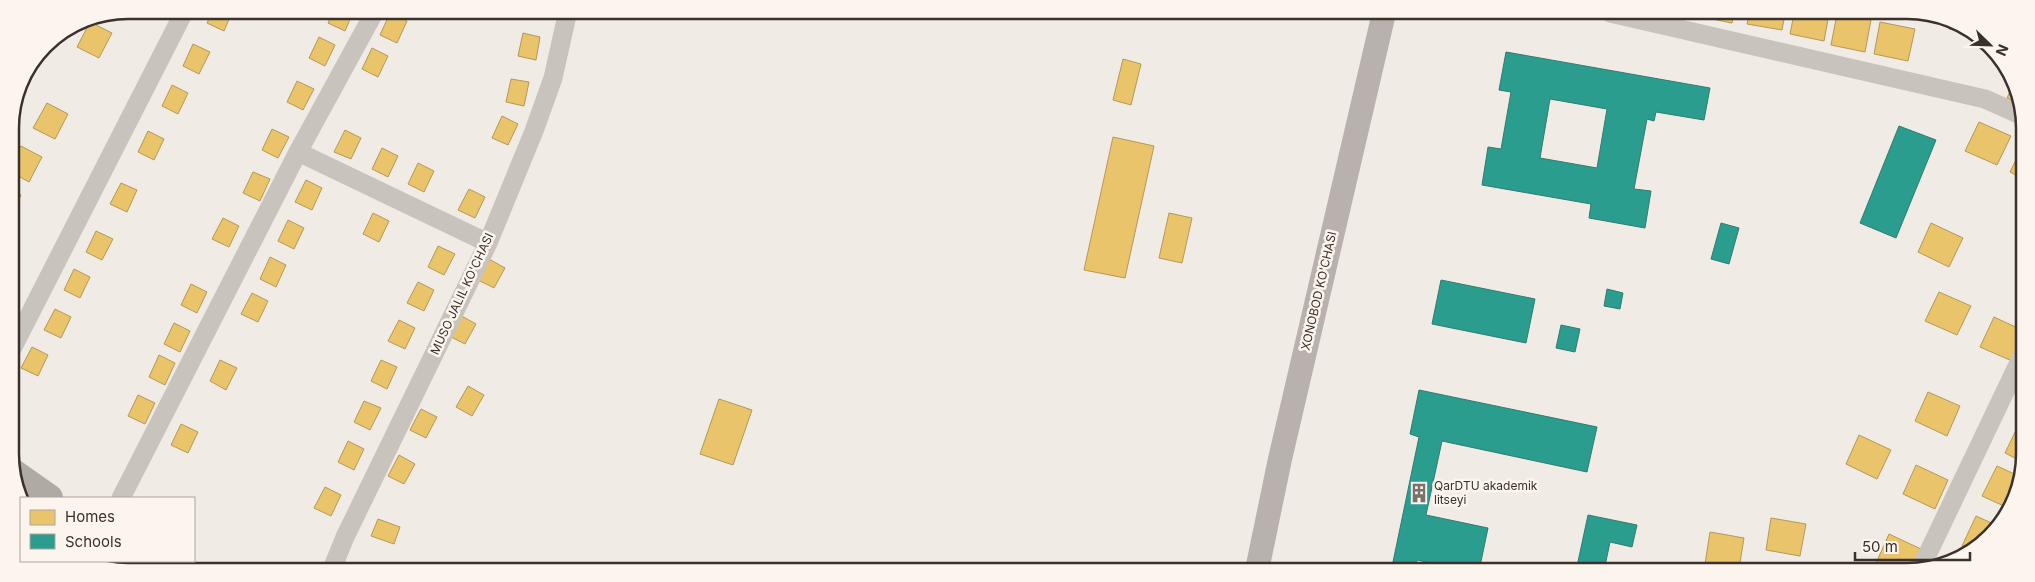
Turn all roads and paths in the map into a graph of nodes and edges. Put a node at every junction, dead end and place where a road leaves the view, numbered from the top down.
1 (180, 19) edge
2 (370, 19) edge
3 (566, 19) edge
4 (1383, 19) edge
5 (1646, 19) edge
6 (2015, 113) edge
7 (298, 152) junction
8 (488, 243) junction
9 (19, 336) edge
10 (2016, 369) edge
11 (21, 479) edge
12 (48, 497) edge
13 (121, 497) edge
14 (1924, 562) edge
15 (334, 563) edge
16 (1258, 563) edge

1 - 9 street
2 - 7 street
3 - 8 street, MUSO JALIL KO'CHASI
4 - 16 main road, XONOBOD KO'CHASI
5 - 6 street
7 - 8 street
7 - 13 street
8 - 15 street, MUSO JALIL KO'CHASI
10 - 14 street
11 - 12 highway

